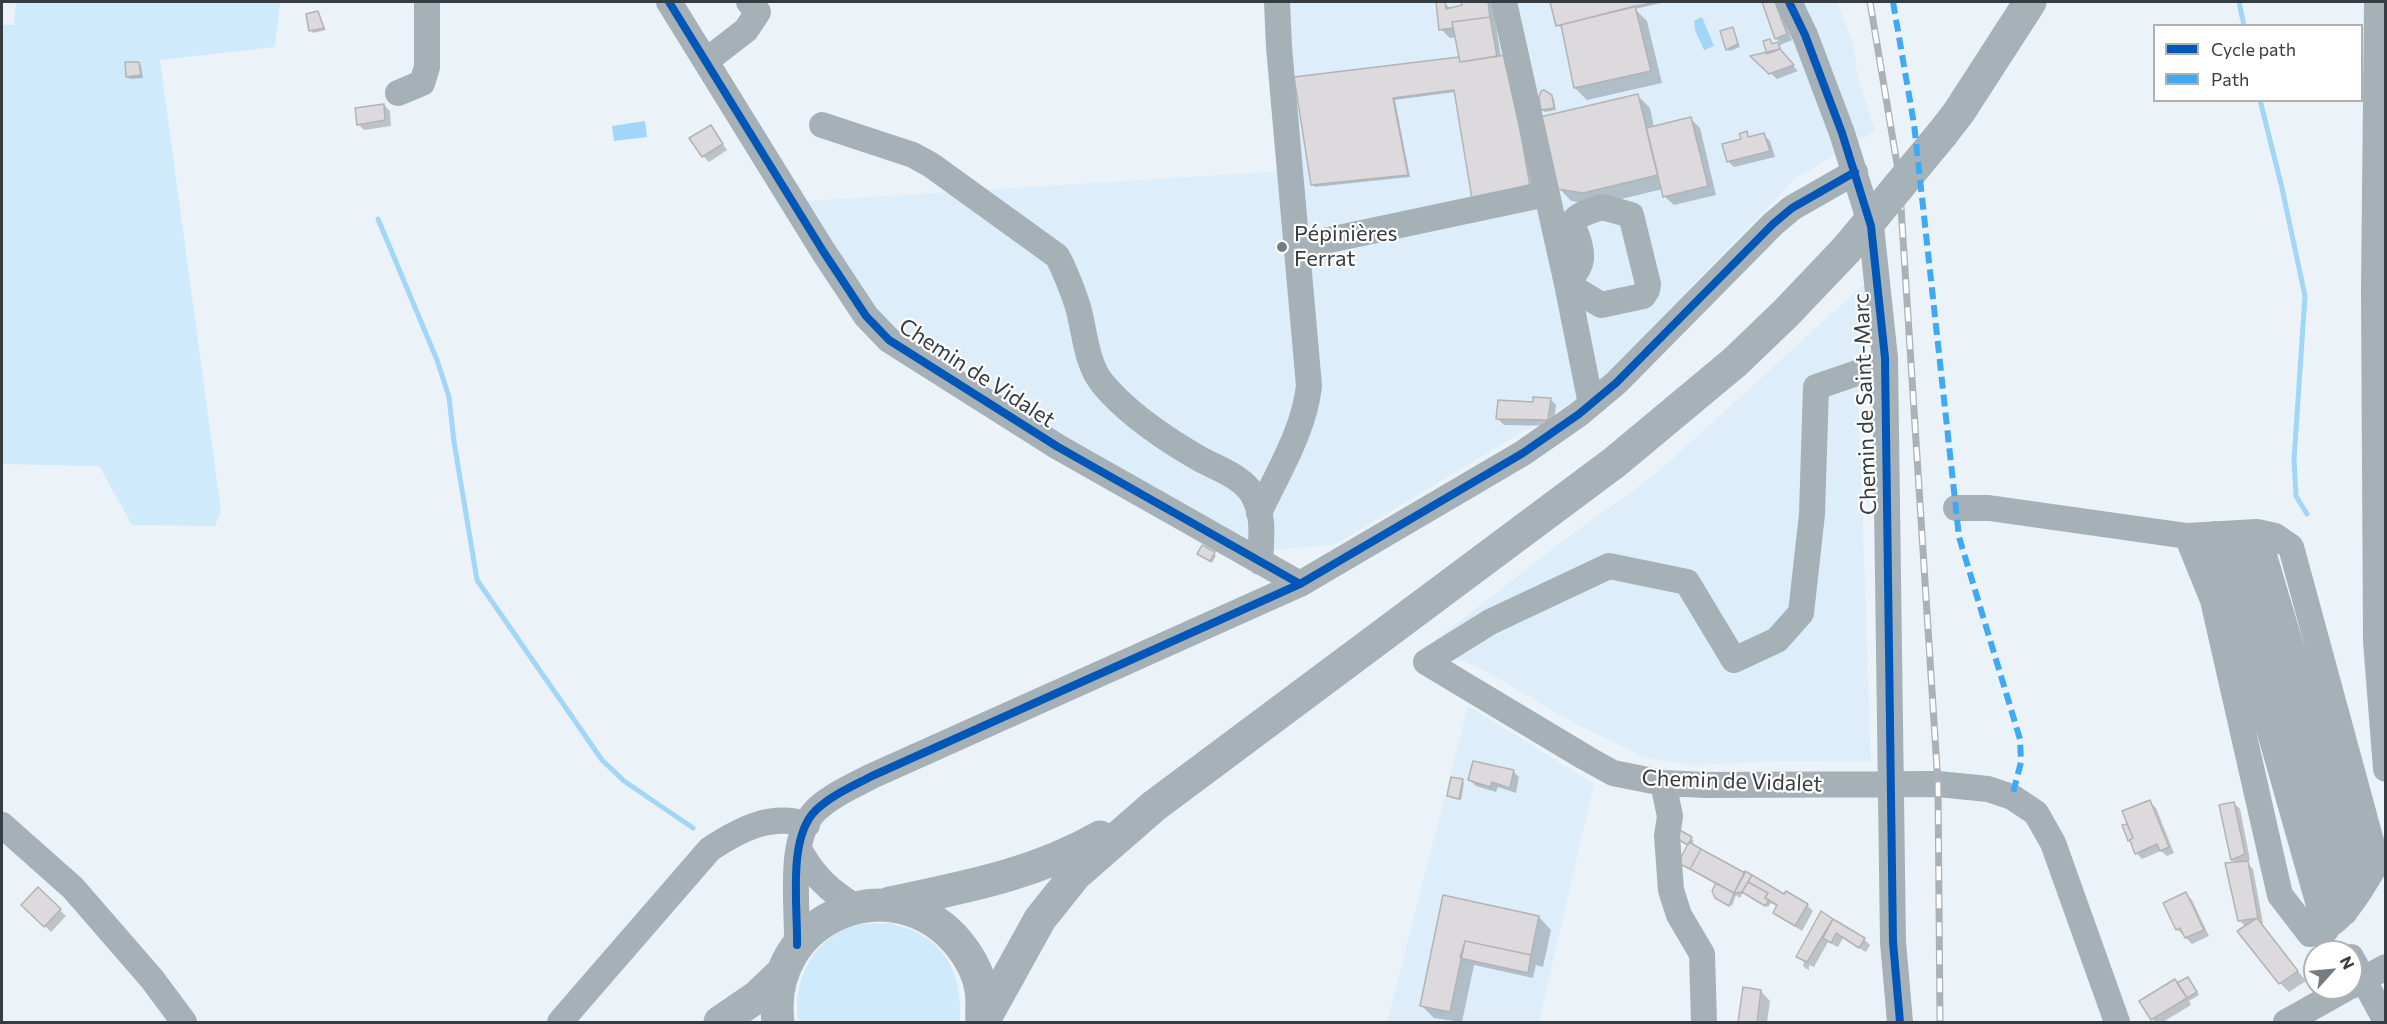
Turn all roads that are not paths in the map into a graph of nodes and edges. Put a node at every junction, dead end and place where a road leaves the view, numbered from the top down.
1 (427, 2) edge
2 (669, 2) edge
3 (749, 2) edge
4 (1277, 2) edge
5 (1504, 2) edge
6 (1790, 2) edge
7 (2030, 2) edge
8 (2377, 2) edge
9 (706, 61) junction
10 (398, 93) dead end
11 (822, 124) dead end
12 (1855, 172) junction
13 (1546, 194) junction
14 (1296, 247) junction
15 (1886, 358) junction
16 (1591, 404) junction
17 (1956, 508) dead end
18 (1259, 513) junction
19 (2236, 533) junction
20 (2187, 536) junction
21 (1260, 562) junction
22 (1300, 584) junction
23 (2380, 610) edge
24 (2301, 719) junction
25 (2244, 736) junction
26 (2385, 769) edge
27 (1663, 783) junction
28 (1890, 785) junction
29 (1154, 806) junction
30 (2, 825) edge
31 (807, 825) junction
32 (799, 849) junction
33 (870, 905) junction
34 (2335, 922) junction
35 (2343, 940) edge
36 (797, 945) junction
37 (2385, 967) edge
38 (781, 974) junction
39 (2363, 980) edge
40 (2363, 995) edge
41 (2327, 1000) edge
42 (2385, 1021) edge
43 (184, 1023) edge
44 (560, 1023) edge
45 (720, 1023) edge
46 (778, 1023) edge
47 (982, 1023) edge
48 (1704, 1023) edge
49 (1900, 1023) edge
50 (2117, 1023) edge
51 (2286, 1023) edge

1 - 10 street
2 - 9 street, Chemin de Vidalet
3 - 9 street
4 - 14 street
5 - 13 street
6 - 12 street, Chemin de Saint-Marc
7 - 29 main road, bridge
8 - 23 street
9 - 21 street, Chemin de Vidalet
11 - 18 street
12 - 15 street, Chemin de Saint-Marc
12 - 16 street
13 - 14 street
13 - 16 street
14 - 18 street
15 - 27 street, Chemin de Vidalet
15 - 28 street, Chemin de Saint-Marc
16 - 22 street
17 - 20 street
18 - 21 street
19 - 20 street
19 - 24 street
19 - 24 street
20 - 25 street
21 - 22 street, Chemin de Vidalet
22 - 31 street
23 - 26 street
24 - 25 street
24 - 34 street
24 - 34 street
25 - 34 street
27 - 28 street, Chemin de Vidalet
27 - 48 street
28 - 49 street, Chemin de Saint-Marc
28 - 50 street, Chemin de Vidalet
29 - 33 main road
29 - 47 main road
30 - 43 street
31 - 32 street
31 - 44 street
32 - 33 street
32 - 36 street
33 - 36 main road
33 - 47 main road
34 - 35 street
36 - 38 main road
37 - 39 street
38 - 45 main road
38 - 46 main road
40 - 42 street
41 - 51 street

